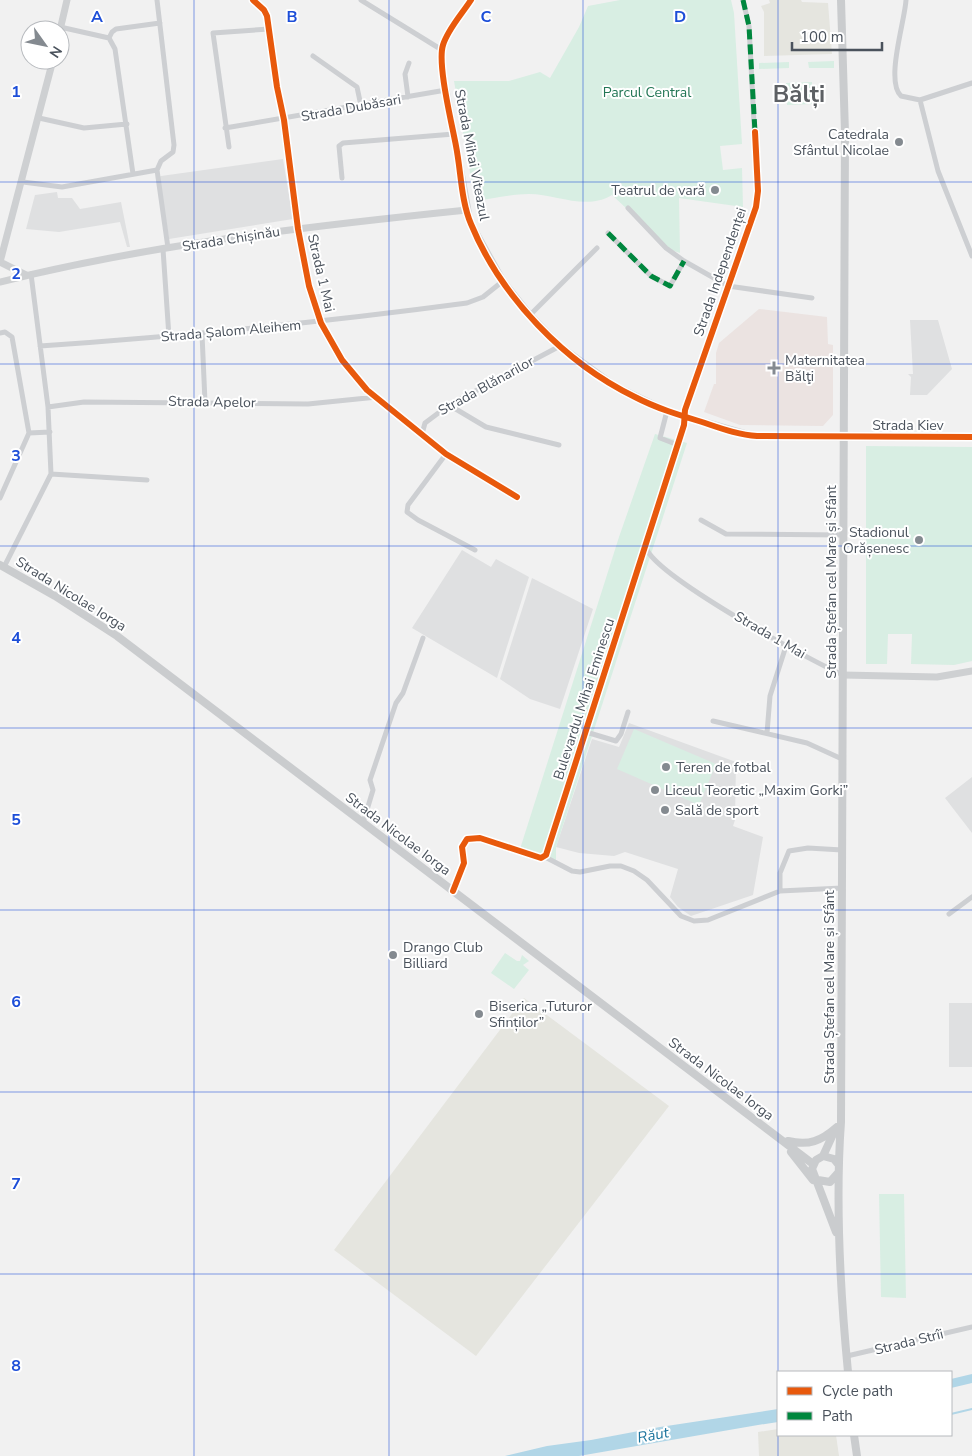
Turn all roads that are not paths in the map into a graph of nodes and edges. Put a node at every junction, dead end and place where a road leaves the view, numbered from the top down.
1 (67, 0) edge
2 (157, 0) edge
3 (253, 0) edge
4 (471, 0) edge
5 (743, 0) edge
6 (841, 0) edge
7 (906, 0) edge
8 (364, 1) edge
9 (62, 20) edge
10 (160, 22) junction
11 (269, 29) junction
12 (70, 31) edge
13 (109, 38) junction
14 (442, 50) junction
15 (313, 56) dead end
16 (409, 63) dead end
17 (51, 70) edge
18 (972, 83) edge
19 (446, 90) junction
20 (408, 97) junction
21 (920, 100) junction
22 (361, 106) junction
23 (39, 118) junction
24 (284, 120) junction
25 (127, 124) junction
26 (226, 128) junction
27 (454, 134) junction
28 (229, 147) dead end
29 (157, 170) junction
30 (133, 174) junction
31 (342, 178) dead end
32 (23, 182) junction
33 (628, 208) dead end
34 (467, 210) junction
35 (298, 229) junction
36 (608, 233) dead end
37 (597, 248) dead end
38 (166, 249) junction
39 (972, 256) edge
40 (684, 261) junction
41 (0, 262) edge
42 (28, 274) junction
43 (503, 281) junction
44 (0, 282) edge
45 (728, 286) junction
46 (812, 298) dead end
47 (530, 315) junction
48 (321, 323) junction
49 (0, 333) edge
50 (202, 334) junction
51 (169, 337) junction
52 (40, 346) junction
53 (560, 346) junction
54 (376, 397) junction
55 (205, 402) junction
56 (449, 405) junction
57 (48, 407) junction
58 (667, 412) junction
59 (684, 417) junction
60 (50, 432) junction
61 (30, 433) junction
62 (422, 434) junction
63 (845, 437) junction
64 (972, 437) edge
65 (559, 445) dead end
66 (678, 445) junction
67 (446, 454) junction
68 (51, 474) junction
69 (147, 480) dead end
70 (517, 497) dead end
71 (0, 498) edge
72 (702, 520) dead end
73 (844, 535) junction
74 (646, 548) junction
75 (475, 550) dead end
76 (2, 566) edge
77 (423, 638) dead end
78 (786, 646) junction
79 (972, 671) edge
80 (843, 675) junction
81 (628, 712) dead end
82 (713, 721) dead end
83 (586, 732) junction
84 (767, 733) junction
85 (842, 759) junction
86 (364, 823) junction
87 (842, 850) junction
88 (545, 857) junction
89 (842, 888) junction
90 (453, 891) junction
91 (780, 891) junction
92 (972, 897) edge
93 (949, 914) dead end
94 (839, 1124) junction
95 (786, 1143) junction
96 (818, 1160) junction
97 (838, 1164) junction
98 (838, 1173) junction
99 (818, 1180) junction
100 (833, 1218) junction
101 (839, 1244) junction
102 (972, 1327) edge
103 (847, 1356) junction
104 (848, 1371) edge
105 (854, 1436) edge
106 (857, 1456) edge

1 - 9 street
2 - 10 street
3 - 11 street, Strada 1 Mai
4 - 14 street
5 - 45 street, Strada Independenței
6 - 63 main road, Strada Ștefan cel Mare și Sfânt
7 - 21 street
8 - 14 street
10 - 13 street
10 - 29 street
11 - 24 street, Strada 1 Mai
11 - 26 street
12 - 13 street
13 - 25 street
14 - 19 street, Strada Mihai Viteazul
15 - 22 street
16 - 20 street
17 - 23 street
18 - 21 street
19 - 20 street, Strada Dubăsari
19 - 27 street, Strada Mihai Viteazul
20 - 22 street, Strada Dubăsari
21 - 39 street
22 - 24 street, Strada Dubăsari
23 - 25 street
23 - 32 street
24 - 26 street, Strada Dubăsari
24 - 35 street, Strada 1 Mai
25 - 30 street
26 - 28 street
27 - 31 street
27 - 34 street, Strada Mihai Viteazul
29 - 30 street
29 - 38 street
30 - 32 street
32 - 41 street
33 - 40 street
34 - 35 street, Strada Chișinău
34 - 43 street, Strada Mihai Viteazul
35 - 38 street, Strada Chișinău
35 - 48 street, Strada 1 Mai
36 - 40 street
37 - 47 street
38 - 42 street, Strada Chișinău
38 - 51 street
40 - 45 street
41 - 42 street
42 - 44 street, Strada Chișinău
42 - 52 street
43 - 47 street, Strada Mihai Viteazul
43 - 48 street, Strada Șalom Aleihem
45 - 46 street
45 - 59 street, Strada Independenței
47 - 53 street, Strada Mihai Viteazul
48 - 50 street, Strada Șalom Aleihem
48 - 54 street, Strada 1 Mai
49 - 61 street
50 - 51 street, Strada Șalom Aleihem
50 - 55 street
51 - 52 street, Strada Șalom Aleihem
52 - 57 street
53 - 56 street, Strada Blănarilor
53 - 58 street, Strada Mihai Viteazul
54 - 55 street, Strada Apelor
54 - 62 street, Strada 1 Mai
55 - 57 street, Strada Apelor
56 - 62 street, Strada Blănarilor
56 - 65 street
57 - 60 street
58 - 59 street, Strada Mihai Viteazul
58 - 66 street
59 - 63 street, Strada Mihai Viteazul
59 - 66 street, Bulevardul Mihai Eminescu
60 - 61 street
60 - 68 street
61 - 71 street
62 - 67 street, Strada 1 Mai
63 - 64 street, Strada Kiev
63 - 73 main road, Strada Ștefan cel Mare și Sfânt
66 - 74 street, Bulevardul Mihai Eminescu
67 - 70 street, Strada 1 Mai
67 - 75 street
68 - 69 street
68 - 76 street
72 - 73 street
73 - 80 main road, Strada Ștefan cel Mare și Sfânt
74 - 78 street, Strada 1 Mai
74 - 83 street, Bulevardul Mihai Eminescu
76 - 86 main road, Strada Nicolae Iorga
77 - 86 street
78 - 80 street, Strada 1 Mai
78 - 84 street
79 - 80 street, Strada 1 Mai
80 - 85 main road, Strada Ștefan cel Mare și Sfânt
81 - 83 street
82 - 84 street
83 - 88 street, Bulevardul Mihai Eminescu
84 - 85 street
85 - 87 main road, Strada Ștefan cel Mare și Sfânt
86 - 90 main road, Strada Nicolae Iorga
87 - 89 main road, Strada Ștefan cel Mare și Sfânt
87 - 91 street
88 - 90 street
88 - 91 street
89 - 91 street
89 - 94 main road, Strada Ștefan cel Mare și Sfânt
90 - 95 main road, Strada Nicolae Iorga
92 - 93 street
94 - 95 main road
94 - 96 main road
94 - 97 main road, Strada Ștefan cel Mare și Sfânt
95 - 96 main road, Strada Nicolae Iorga
95 - 100 main road
96 - 97 main road
96 - 99 main road
97 - 98 main road
98 - 99 main road
98 - 101 main road
99 - 100 main road
100 - 101 main road
101 - 103 main road
102 - 103 street, Strada Strîi
103 - 104 main road
105 - 106 main road

